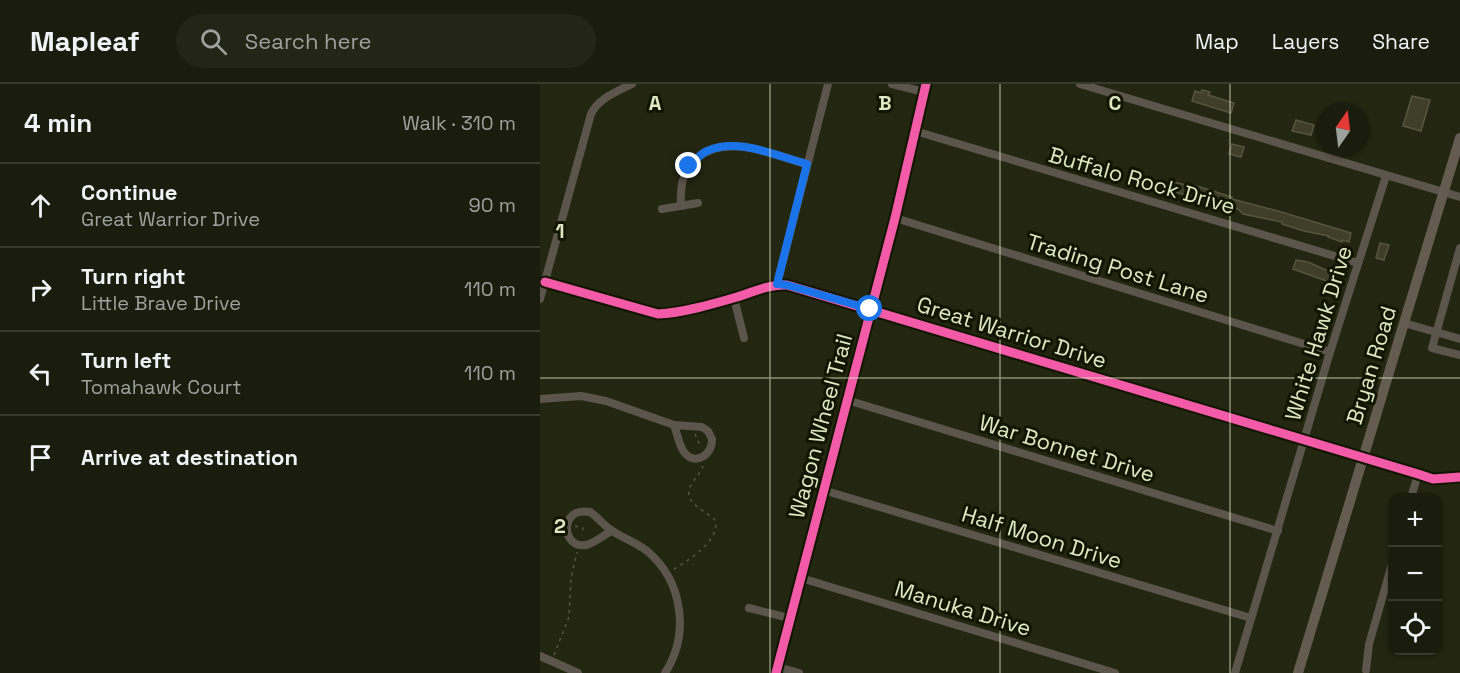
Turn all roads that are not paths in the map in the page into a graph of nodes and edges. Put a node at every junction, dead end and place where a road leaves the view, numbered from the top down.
1 (632, 84) edge
2 (828, 84) edge
3 (892, 84) edge
4 (1080, 84) edge
5 (925, 88) edge
6 (915, 131) junction
7 (1460, 138) edge
8 (807, 164) junction
9 (1386, 176) junction
10 (1443, 192) junction
11 (1460, 197) edge
12 (698, 203) dead end
13 (681, 206) junction
14 (662, 209) dead end
15 (895, 218) junction
16 (1460, 248) edge
17 (1358, 262) junction
18 (545, 282) junction
19 (777, 284) junction
20 (734, 298) junction
21 (540, 299) edge
22 (870, 309) junction
23 (1404, 323) junction
24 (1436, 333) junction
25 (744, 338) dead end
26 (1460, 338) edge
27 (1330, 351) junction
28 (1460, 355) edge
29 (540, 399) edge
30 (847, 400) junction
31 (674, 425) junction
32 (1304, 440) junction
33 (1363, 458) junction
34 (1418, 474) junction
35 (1460, 477) edge
36 (823, 490) junction
37 (1412, 493) edge
38 (611, 531) junction
39 (1278, 531) junction
40 (801, 578) junction
41 (1388, 578) edge
42 (749, 608) dead end
43 (789, 618) junction
44 (1251, 618) junction
45 (540, 656) edge
46 (777, 670) edge
47 (1365, 670) dead end
48 (578, 673) edge
49 (665, 673) edge
50 (799, 673) edge
51 (1115, 673) edge
52 (1235, 673) edge
53 (1298, 673) edge

1 - 18 street
2 - 8 street
3 - 5 street
4 - 9 street
5 - 6 street, Wagon Wheel Trail
6 - 15 street, Wagon Wheel Trail
6 - 17 street, Buffalo Rock Drive
7 - 10 main road, Bryan Road
8 - 13 street
8 - 19 street
9 - 10 street
9 - 17 street, White Hawk Drive
10 - 11 street
10 - 23 main road, Bryan Road
12 - 13 street
13 - 14 street
15 - 22 street, Wagon Wheel Trail
15 - 27 street, Trading Post Lane
16 - 24 street
17 - 27 street, White Hawk Drive
18 - 20 street
18 - 21 street
19 - 20 street
19 - 22 street, Great Warrior Drive
20 - 25 street
22 - 30 street, Wagon Wheel Trail
22 - 32 street, Great Warrior Drive
23 - 24 street
23 - 33 main road, Bryan Road
24 - 26 street
24 - 28 street
27 - 32 street, White Hawk Drive
29 - 31 street
30 - 36 street, Wagon Wheel Trail
30 - 39 street, War Bonnet Drive
31 - 31 street
32 - 33 street, Great Warrior Drive
32 - 39 street, White Hawk Drive
33 - 34 street, Great Warrior Drive
33 - 53 main road, Bryan Road
34 - 35 street, Great Warrior Drive
34 - 37 street
36 - 40 street, Wagon Wheel Trail
36 - 44 street, Half Moon Drive
38 - 38 street
38 - 49 street
39 - 44 street, White Hawk Drive
40 - 43 street, Wagon Wheel Trail
40 - 51 street, Manuka Drive
41 - 47 street
42 - 43 street
43 - 46 street, Wagon Wheel Trail
44 - 52 street, White Hawk Drive
45 - 48 street
46 - 50 street

